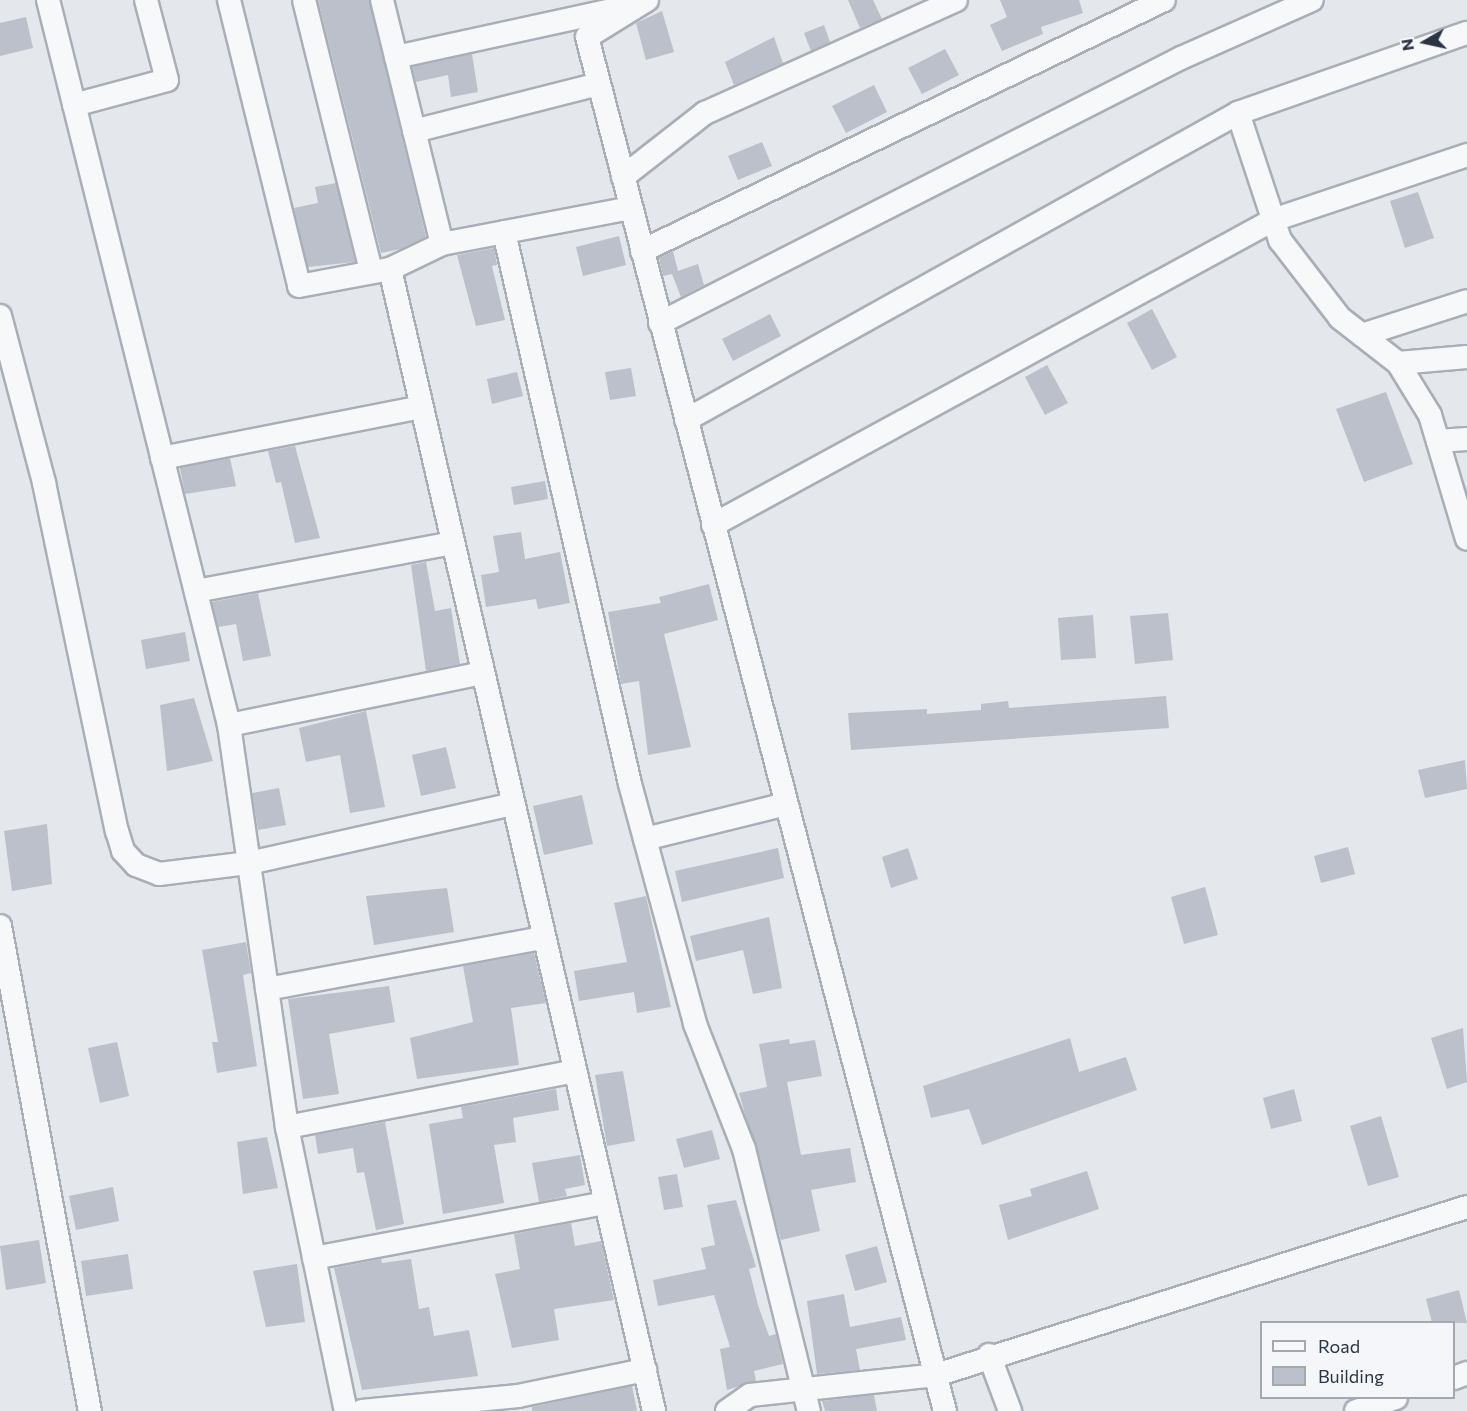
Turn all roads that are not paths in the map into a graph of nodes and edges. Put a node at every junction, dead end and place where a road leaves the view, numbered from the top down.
1 (48, 0) edge
2 (146, 0) edge
3 (229, 0) edge
4 (304, 0) edge
5 (382, 0) edge
6 (956, 0) edge
7 (1164, 0) edge
8 (1312, 0) edge
9 (639, 3) edge
10 (1467, 33) edge
11 (396, 57) junction
12 (599, 84) junction
13 (74, 105) junction
14 (1238, 113) junction
15 (414, 131) junction
16 (1467, 155) edge
17 (623, 177) junction
18 (631, 208) junction
19 (1273, 220) junction
20 (504, 232) junction
21 (442, 244) junction
22 (642, 251) junction
23 (380, 269) junction
24 (1467, 300) edge
25 (0, 316) edge
26 (660, 323) junction
27 (1362, 335) junction
28 (1467, 357) edge
29 (1398, 363) junction
30 (421, 407) junction
31 (686, 420) junction
32 (1467, 439) edge
33 (1438, 441) junction
34 (162, 458) junction
35 (713, 525) junction
36 (1467, 540) edge
37 (453, 543) junction
38 (196, 591) junction
39 (483, 673) junction
40 (229, 725) junction
41 (513, 804) junction
42 (786, 804) junction
43 (645, 839) junction
44 (249, 862) junction
45 (0, 926) edge
46 (543, 938) junction
47 (267, 989) junction
48 (574, 1071) junction
49 (287, 1127) junction
50 (605, 1203) junction
51 (1467, 1207) edge
52 (314, 1258) junction
53 (989, 1355) junction
54 (645, 1370) junction
55 (936, 1375) junction
56 (803, 1389) junction
57 (1393, 1399) edge
58 (90, 1411) edge
59 (346, 1411) edge
60 (362, 1411) edge
61 (654, 1411) edge
62 (727, 1411) edge
63 (809, 1411) edge
64 (945, 1411) edge
65 (1010, 1411) edge
66 (1356, 1411) edge

1 - 13 street
2 - 13 street
3 - 23 street
4 - 23 street
5 - 11 street
6 - 17 street
7 - 22 street
8 - 26 street
9 - 11 street
9 - 12 street
10 - 14 street
11 - 15 street
12 - 15 street
12 - 17 street
13 - 34 street
14 - 19 street
14 - 31 street
15 - 21 street
16 - 19 street
17 - 18 street
18 - 20 street
18 - 22 street
19 - 27 street
19 - 35 street
20 - 21 street
20 - 43 street
21 - 23 street
22 - 26 street
23 - 30 street
24 - 27 street
25 - 44 street
26 - 31 street
27 - 29 street
28 - 29 street
29 - 33 street
30 - 34 street
30 - 37 street
31 - 35 street
32 - 33 street
33 - 36 street
34 - 38 street
35 - 42 street
37 - 38 street
37 - 39 street
38 - 40 street
39 - 40 street
39 - 41 street
40 - 44 street
41 - 44 street
41 - 46 street
42 - 43 street
42 - 55 street
43 - 56 street
44 - 47 street
45 - 58 street
46 - 47 street
46 - 48 street
47 - 49 street
48 - 49 street
48 - 50 street
49 - 52 street
50 - 52 street
50 - 54 street
51 - 53 street
52 - 59 street
53 - 55 street
53 - 65 street
54 - 60 street
54 - 61 street
55 - 56 street
55 - 64 street
56 - 62 street
56 - 63 street
57 - 66 street

